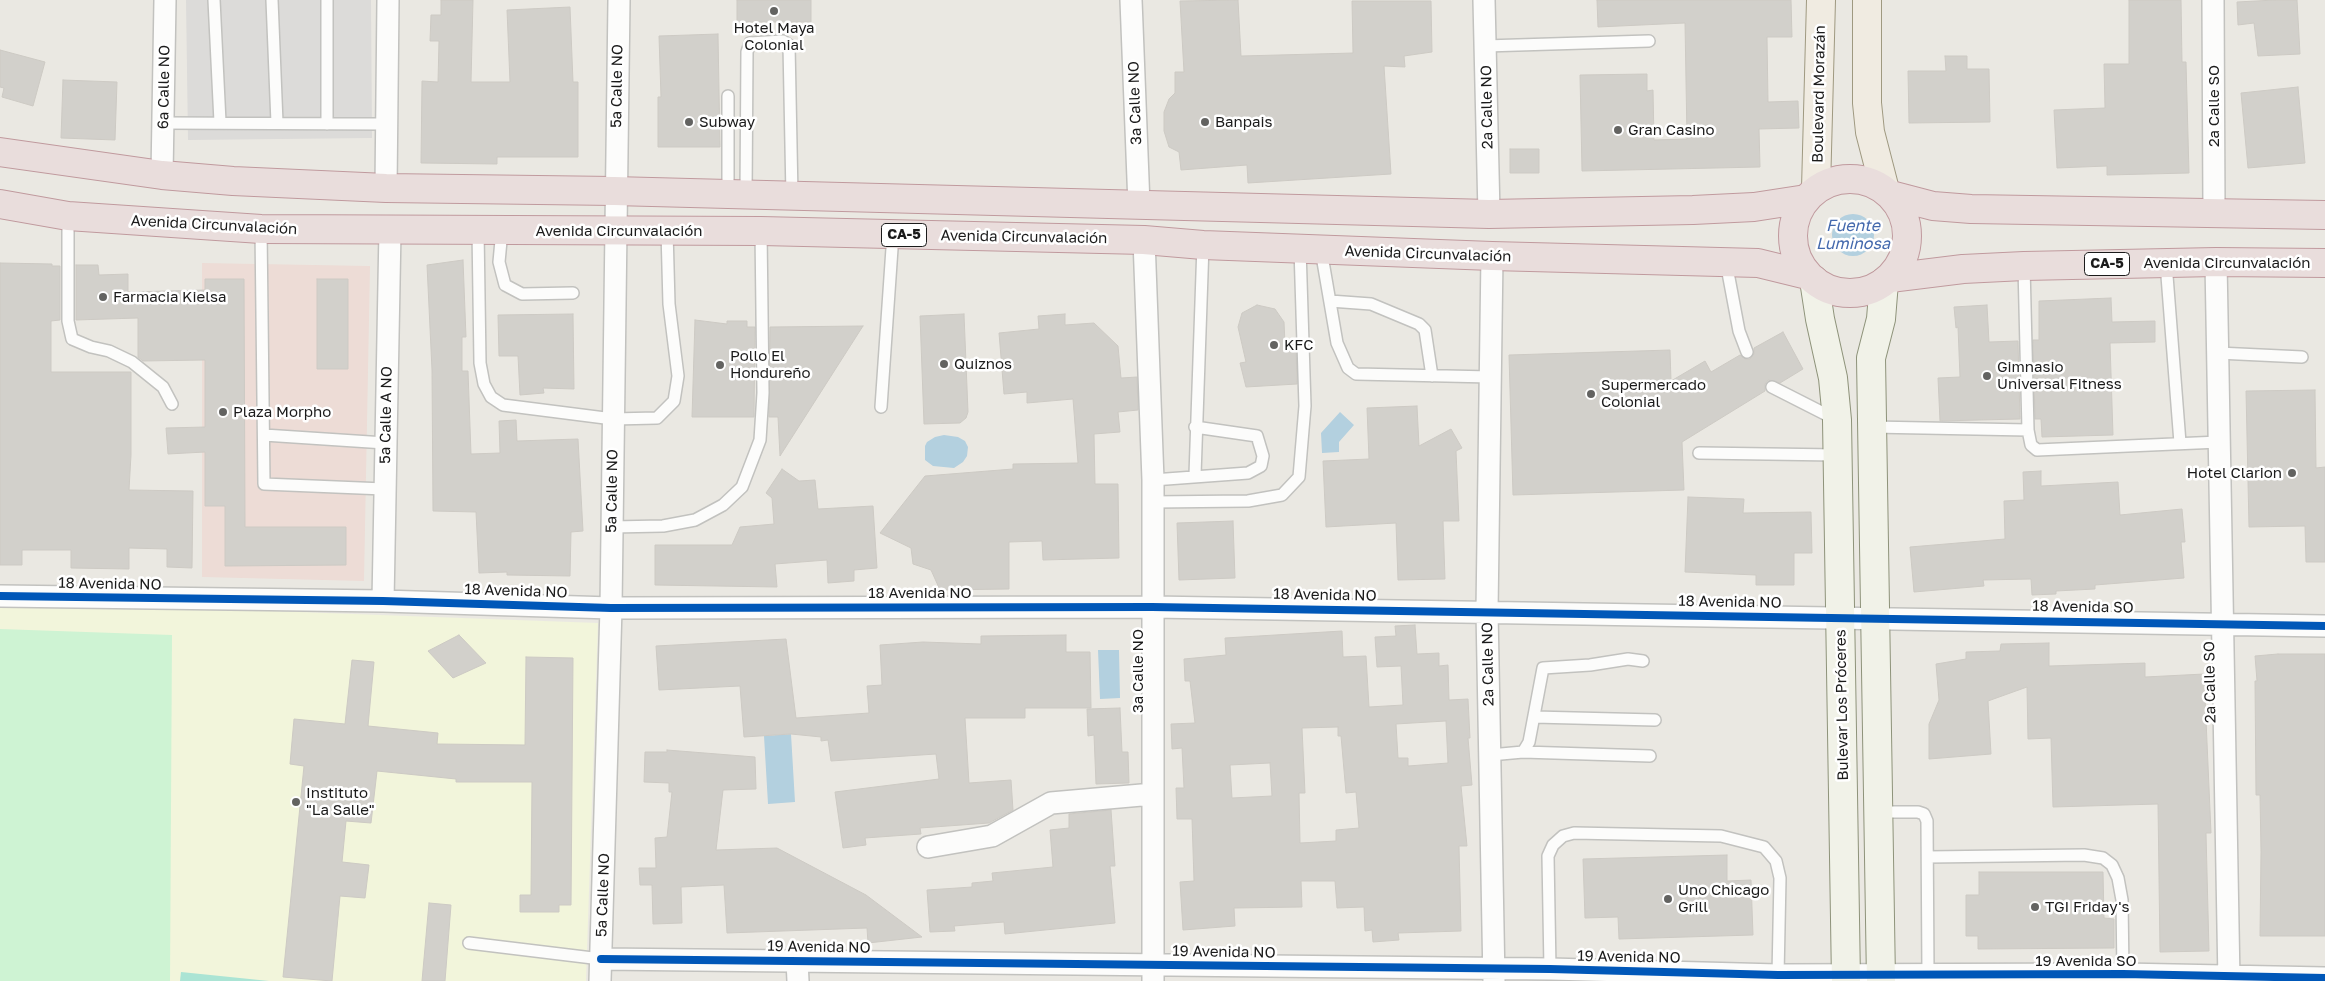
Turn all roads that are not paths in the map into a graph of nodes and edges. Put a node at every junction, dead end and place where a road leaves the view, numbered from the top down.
1 (165, 0) edge
2 (214, 0) edge
3 (272, 0) edge
4 (327, 0) edge
5 (388, 0) edge
6 (619, 0) edge
7 (1131, 0) edge
8 (1484, 0) edge
9 (1821, 0) edge
10 (1867, 0) edge
11 (2213, 0) edge
12 (1649, 41) dead end
13 (1486, 46) junction
14 (728, 96) dead end
15 (220, 122) junction
16 (163, 123) junction
17 (277, 123) junction
18 (327, 124) junction
19 (387, 124) junction
20 (0, 152) edge
21 (162, 175) junction
22 (386, 188) junction
23 (614, 192) junction
24 (1888, 193) junction
25 (1811, 194) junction
26 (737, 195) junction
27 (792, 196) junction
28 (0, 204) edge
29 (1139, 205) junction
30 (2214, 212) junction
31 (1489, 214) junction
32 (2325, 215) edge
33 (68, 216) junction
34 (262, 229) junction
35 (390, 230) junction
36 (490, 230) junction
37 (614, 231) junction
38 (667, 231) junction
39 (761, 231) junction
40 (893, 234) junction
41 (1144, 240) junction
42 (1202, 245) junction
43 (1311, 249) junction
44 (1492, 256) junction
45 (1726, 262) junction
46 (2216, 262) junction
47 (2166, 263) junction
48 (2325, 263) edge
49 (2024, 266) junction
50 (1810, 278) junction
51 (1887, 280) junction
52 (573, 293) dead end
53 (1330, 301) junction
54 (1747, 352) dead end
55 (2218, 353) junction
56 (2302, 357) dead end
57 (1432, 376) junction
58 (1491, 377) junction
59 (1772, 387) dead end
60 (172, 404) dead end
61 (881, 407) dead end
62 (613, 419) junction
63 (1837, 420) junction
64 (1872, 427) junction
65 (1195, 428) junction
66 (2028, 430) junction
67 (264, 435) junction
68 (2219, 442) junction
69 (385, 443) junction
70 (2180, 444) junction
71 (1699, 453) dead end
72 (1836, 455) junction
73 (1195, 476) junction
74 (1153, 480) junction
75 (384, 489) junction
76 (1153, 502) junction
77 (612, 527) junction
78 (0, 596) edge
79 (383, 601) junction
80 (1152, 606) junction
81 (611, 608) junction
82 (1487, 611) junction
83 (1840, 618) junction
84 (1873, 618) junction
85 (2222, 624) junction
86 (2325, 626) edge
87 (1643, 661) dead end
88 (1534, 717) junction
89 (1655, 720) dead end
90 (1523, 752) junction
91 (1490, 755) junction
92 (1650, 756) dead end
93 (1152, 794) junction
94 (1877, 812) junction
95 (928, 847) dead end
96 (1928, 857) junction
97 (469, 943) dead end
98 (601, 959) junction
99 (1550, 969) junction
100 (798, 971) edge
101 (1153, 973) edge
102 (1324, 973) edge
103 (1928, 974) junction
104 (2123, 974) junction
105 (1494, 975) edge
106 (1778, 975) junction
107 (1846, 978) edge
108 (1880, 978) edge
109 (2229, 978) edge
110 (2325, 978) edge
111 (600, 981) edge

1 - 16 street, 6a Calle NO
2 - 15 lane
3 - 17 lane
4 - 18 lane
5 - 19 street
6 - 23 street, 5a Calle NO
7 - 29 street, 3a Calle NO
8 - 13 street, 2a Calle NO
9 - 25 main road, Boulevard Morazán
10 - 24 main road
11 - 30 street, 2a Calle SO
12 - 13 lane
13 - 31 street, 2a Calle NO
14 - 26 lane
15 - 16 lane
15 - 17 lane
16 - 21 street, 6a Calle NO
17 - 18 lane
18 - 19 lane
19 - 22 street
20 - 21 highway
21 - 22 highway
22 - 23 highway
23 - 26 highway
23 - 37 street, 5a Calle NO
24 - 25 highway
24 - 30 highway
24 - 51 highway
25 - 31 highway
25 - 50 highway
26 - 27 highway
26 - 27 lane
27 - 29 highway
28 - 33 highway, Avenida Circunvalación / CA-5
29 - 31 highway
30 - 32 highway
33 - 34 highway, Avenida Circunvalación / CA-5
33 - 60 lane
34 - 35 highway, Avenida Circunvalación / CA-5
34 - 67 lane
35 - 36 highway, Avenida Circunvalación / CA-5
35 - 69 street, 5a Calle A NO
36 - 37 highway, Avenida Circunvalación / CA-5
36 - 52 lane
36 - 62 lane
37 - 38 highway, Avenida Circunvalación / CA-5
37 - 62 street, 5a Calle NO
38 - 39 highway, Avenida Circunvalación / CA-5
38 - 62 lane
39 - 40 highway, Avenida Circunvalación / CA-5
39 - 77 lane
40 - 41 highway, Avenida Circunvalación / CA-5
40 - 61 lane
41 - 42 highway, Avenida Circunvalación / CA-5
41 - 74 street, 3a Calle NO
42 - 43 highway, Avenida Circunvalación / CA-5
42 - 65 lane
43 - 44 highway, Avenida Circunvalación / CA-5
43 - 53 lane
43 - 76 lane
44 - 45 highway, Avenida Circunvalación / CA-5
44 - 58 street, 2a Calle NO
45 - 50 highway, Avenida Circunvalación / CA-5
45 - 54 lane
46 - 47 highway, Avenida Circunvalación / CA-5
46 - 48 highway, Avenida Circunvalación / CA-5
46 - 55 street, 2a Calle SO
47 - 49 highway, Avenida Circunvalación / CA-5
47 - 70 lane
49 - 51 highway, Avenida Circunvalación / CA-5
49 - 66 lane
50 - 51 highway, CA-5
50 - 63 street, Bulevar Los Próceres
51 - 64 street
53 - 57 lane
53 - 57 lane
55 - 56 lane
55 - 68 street, 2a Calle SO
57 - 58 lane
58 - 82 street, 2a Calle NO
59 - 63 lane
62 - 77 street, 5a Calle NO
63 - 72 street, Bulevar Los Próceres
64 - 66 lane
64 - 84 street
65 - 73 lane
65 - 73 lane
66 - 70 lane
67 - 69 lane
67 - 75 lane
68 - 70 lane
68 - 85 street, 2a Calle SO
69 - 75 street, 5a Calle A NO
71 - 72 lane
72 - 83 street, Bulevar Los Próceres
73 - 74 lane
74 - 76 street, 3a Calle NO
75 - 79 street, 5a Calle A NO
76 - 80 street, 3a Calle NO
77 - 81 street, 5a Calle NO
78 - 79 street, 18 Avenida NO
79 - 81 street, 18 Avenida NO
80 - 81 street, 18 Avenida NO
80 - 82 street, 18 Avenida NO
80 - 93 street, 3a Calle NO
81 - 98 street, 5a Calle NO
82 - 83 street, 18 Avenida NO
82 - 91 street, 2a Calle NO
83 - 84 street, 18 Avenida SO
83 - 107 street, Bulevar Los Próceres
84 - 85 street, 18 Avenida SO
84 - 94 street
85 - 86 street, 18 Avenida SO
85 - 109 street, 2a Calle SO
87 - 88 lane
88 - 89 lane
88 - 90 lane
90 - 91 lane
90 - 92 lane
91 - 105 street, 2a Calle NO
93 - 95 street
93 - 101 street, 3a Calle NO
94 - 96 lane
94 - 108 street
96 - 103 lane
96 - 104 lane
97 - 98 lane, 19 Avenida NO
98 - 100 street, 19 Avenida NO
98 - 111 street, 5a Calle NO
99 - 105 street, 19 Avenida NO
99 - 106 street, 19 Avenida NO
99 - 106 lane
100 - 101 street, 19 Avenida NO
101 - 102 street, 19 Avenida NO
102 - 105 street, 19 Avenida NO
103 - 104 street, 19 Avenida SO
103 - 108 street, 19 Avenida SO
104 - 109 street, 19 Avenida SO
106 - 107 street, 19 Avenida NO
107 - 108 street, 19 Avenida SO
109 - 110 street, 19 Avenida SO

